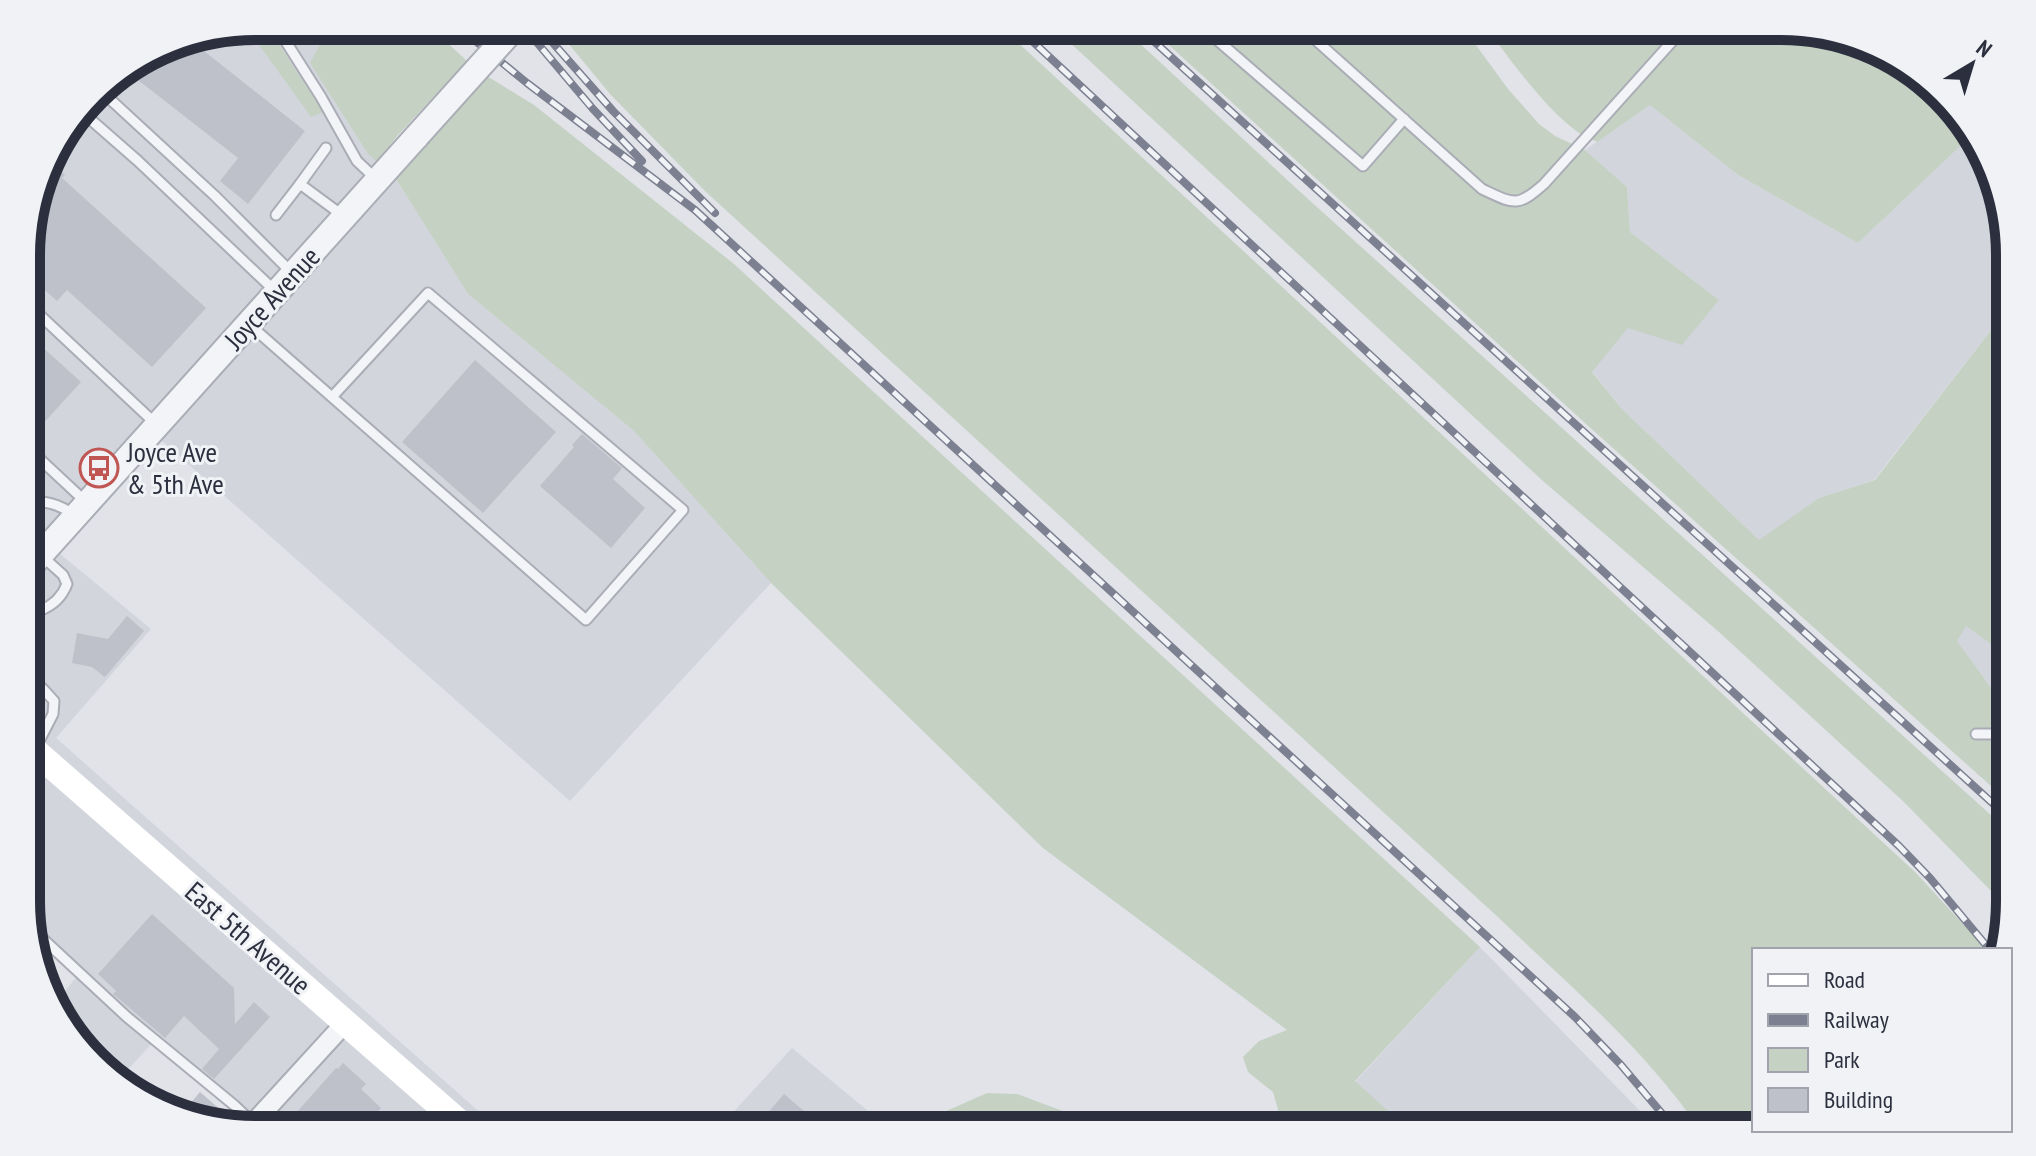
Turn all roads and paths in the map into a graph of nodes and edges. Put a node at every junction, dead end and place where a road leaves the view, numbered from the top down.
1 (285, 40) edge
2 (503, 40) edge
3 (1217, 40) edge
4 (1316, 40) edge
5 (1673, 40) edge
6 (108, 98) edge
7 (89, 118) edge
8 (1404, 119) junction
9 (326, 148) dead end
10 (378, 180) junction
11 (300, 184) junction
12 (276, 215) dead end
13 (345, 217) junction
14 (293, 274) junction
15 (277, 293) junction
16 (40, 315) edge
17 (248, 324) junction
18 (332, 397) junction
19 (157, 425) junction
20 (40, 462) edge
21 (40, 502) edge
22 (81, 510) junction
23 (40, 555) edge
24 (40, 565) edge
25 (40, 609) edge
26 (40, 686) edge
27 (40, 734) edge
28 (1976, 734) dead end
29 (1996, 734) edge
30 (40, 756) edge
31 (43, 939) edge
32 (345, 1023) junction
33 (242, 1115) edge
34 (260, 1116) edge
35 (443, 1116) edge

1 - 10 lane
2 - 10 street, Joyce Avenue, bridge
3 - 8 lane
4 - 8 lane
5 - 8 lane
6 - 14 lane
7 - 15 lane
9 - 11 lane
10 - 13 street, Joyce Avenue
11 - 12 lane
11 - 13 lane
13 - 14 street, Joyce Avenue
14 - 15 street, Joyce Avenue
15 - 17 street, Joyce Avenue
16 - 19 lane
17 - 18 lane
17 - 19 street, Joyce Avenue
18 - 18 lane
19 - 22 street, Joyce Avenue
20 - 22 lane
21 - 22 lane
22 - 23 street, Joyce Avenue
24 - 25 lane
26 - 27 lane
28 - 29 lane
30 - 32 main road, East 5th Avenue
31 - 33 lane
32 - 34 street
32 - 35 main road, East 5th Avenue

